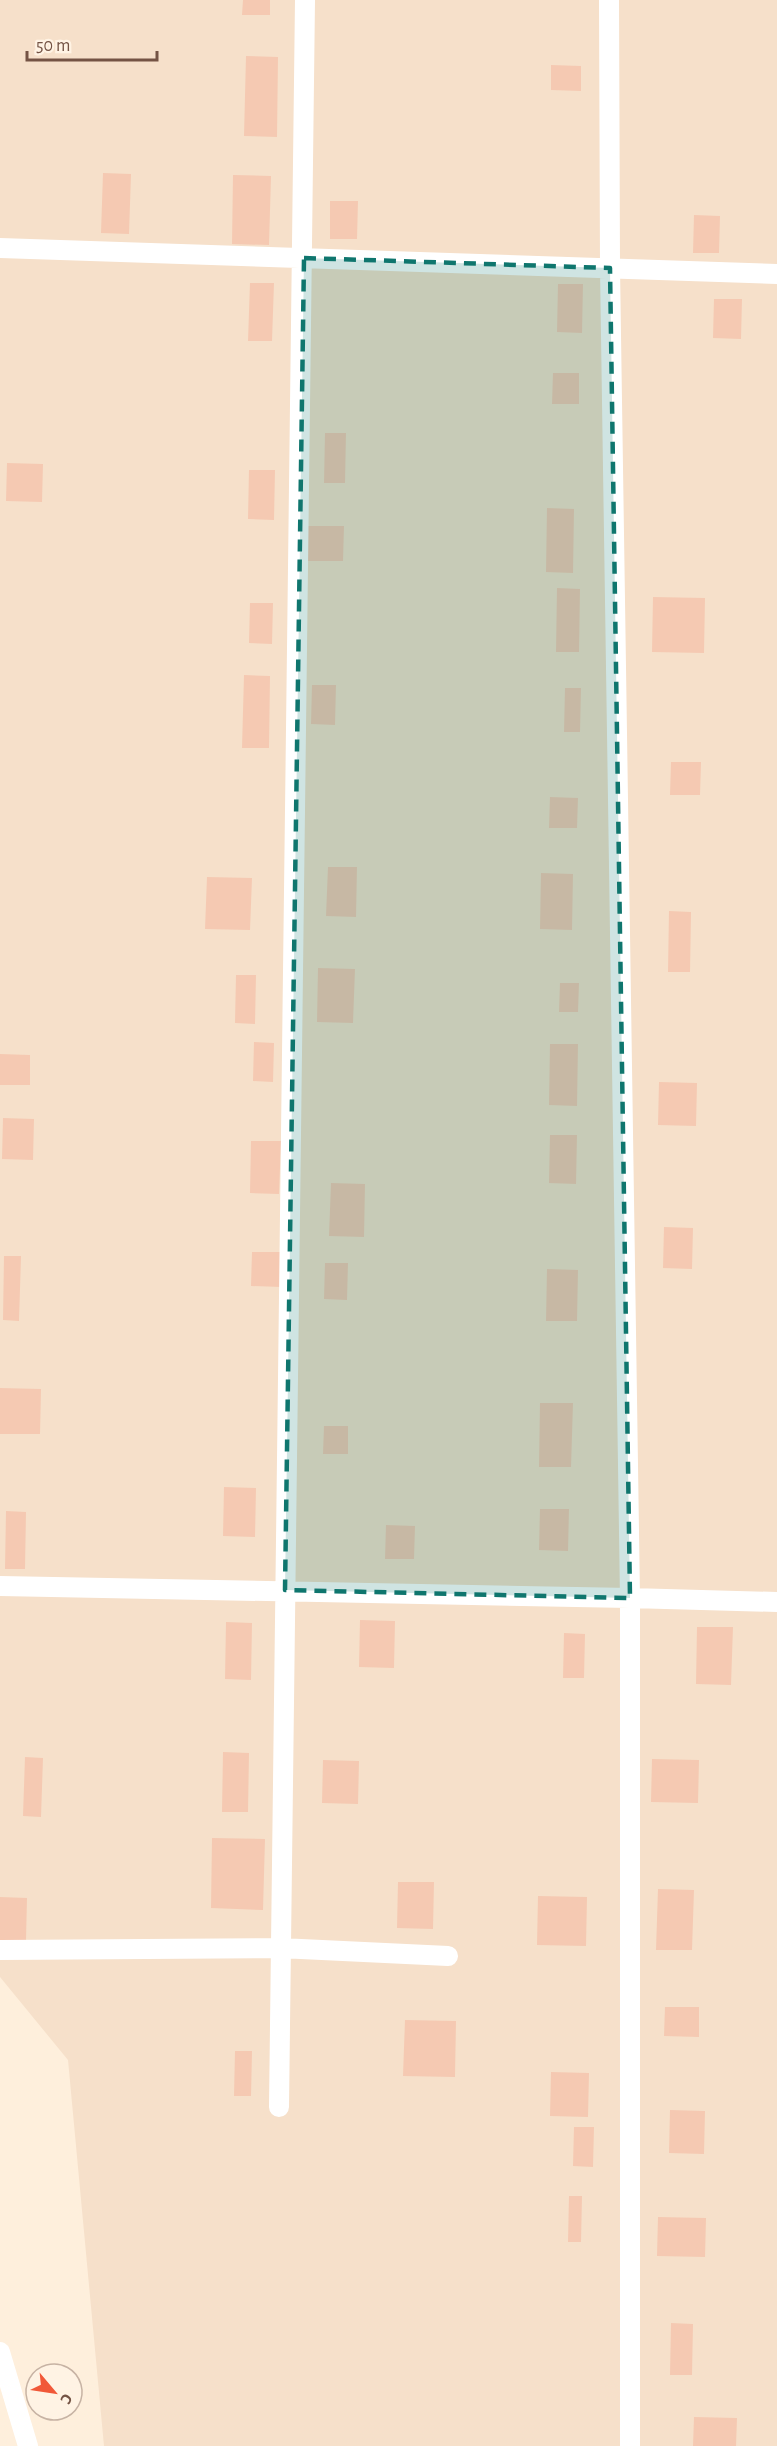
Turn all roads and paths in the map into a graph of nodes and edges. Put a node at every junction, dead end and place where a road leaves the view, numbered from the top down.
1 (305, 0) edge
2 (609, 0) edge
3 (0, 248) edge
4 (304, 258) junction
5 (610, 268) junction
6 (777, 274) edge
7 (0, 1586) edge
8 (285, 1590) junction
9 (630, 1598) junction
10 (777, 1602) edge
11 (280, 1948) junction
12 (0, 1950) edge
13 (448, 1956) dead end
14 (279, 2107) dead end
15 (0, 2352) edge
16 (28, 2446) edge
17 (630, 2446) edge

1 - 4 street
2 - 5 street
3 - 4 street
4 - 5 street
4 - 8 street
5 - 6 street
5 - 9 street
7 - 8 street
8 - 9 street
8 - 11 street
9 - 10 street
9 - 17 street
11 - 12 street
11 - 13 street
11 - 14 street
15 - 16 street

